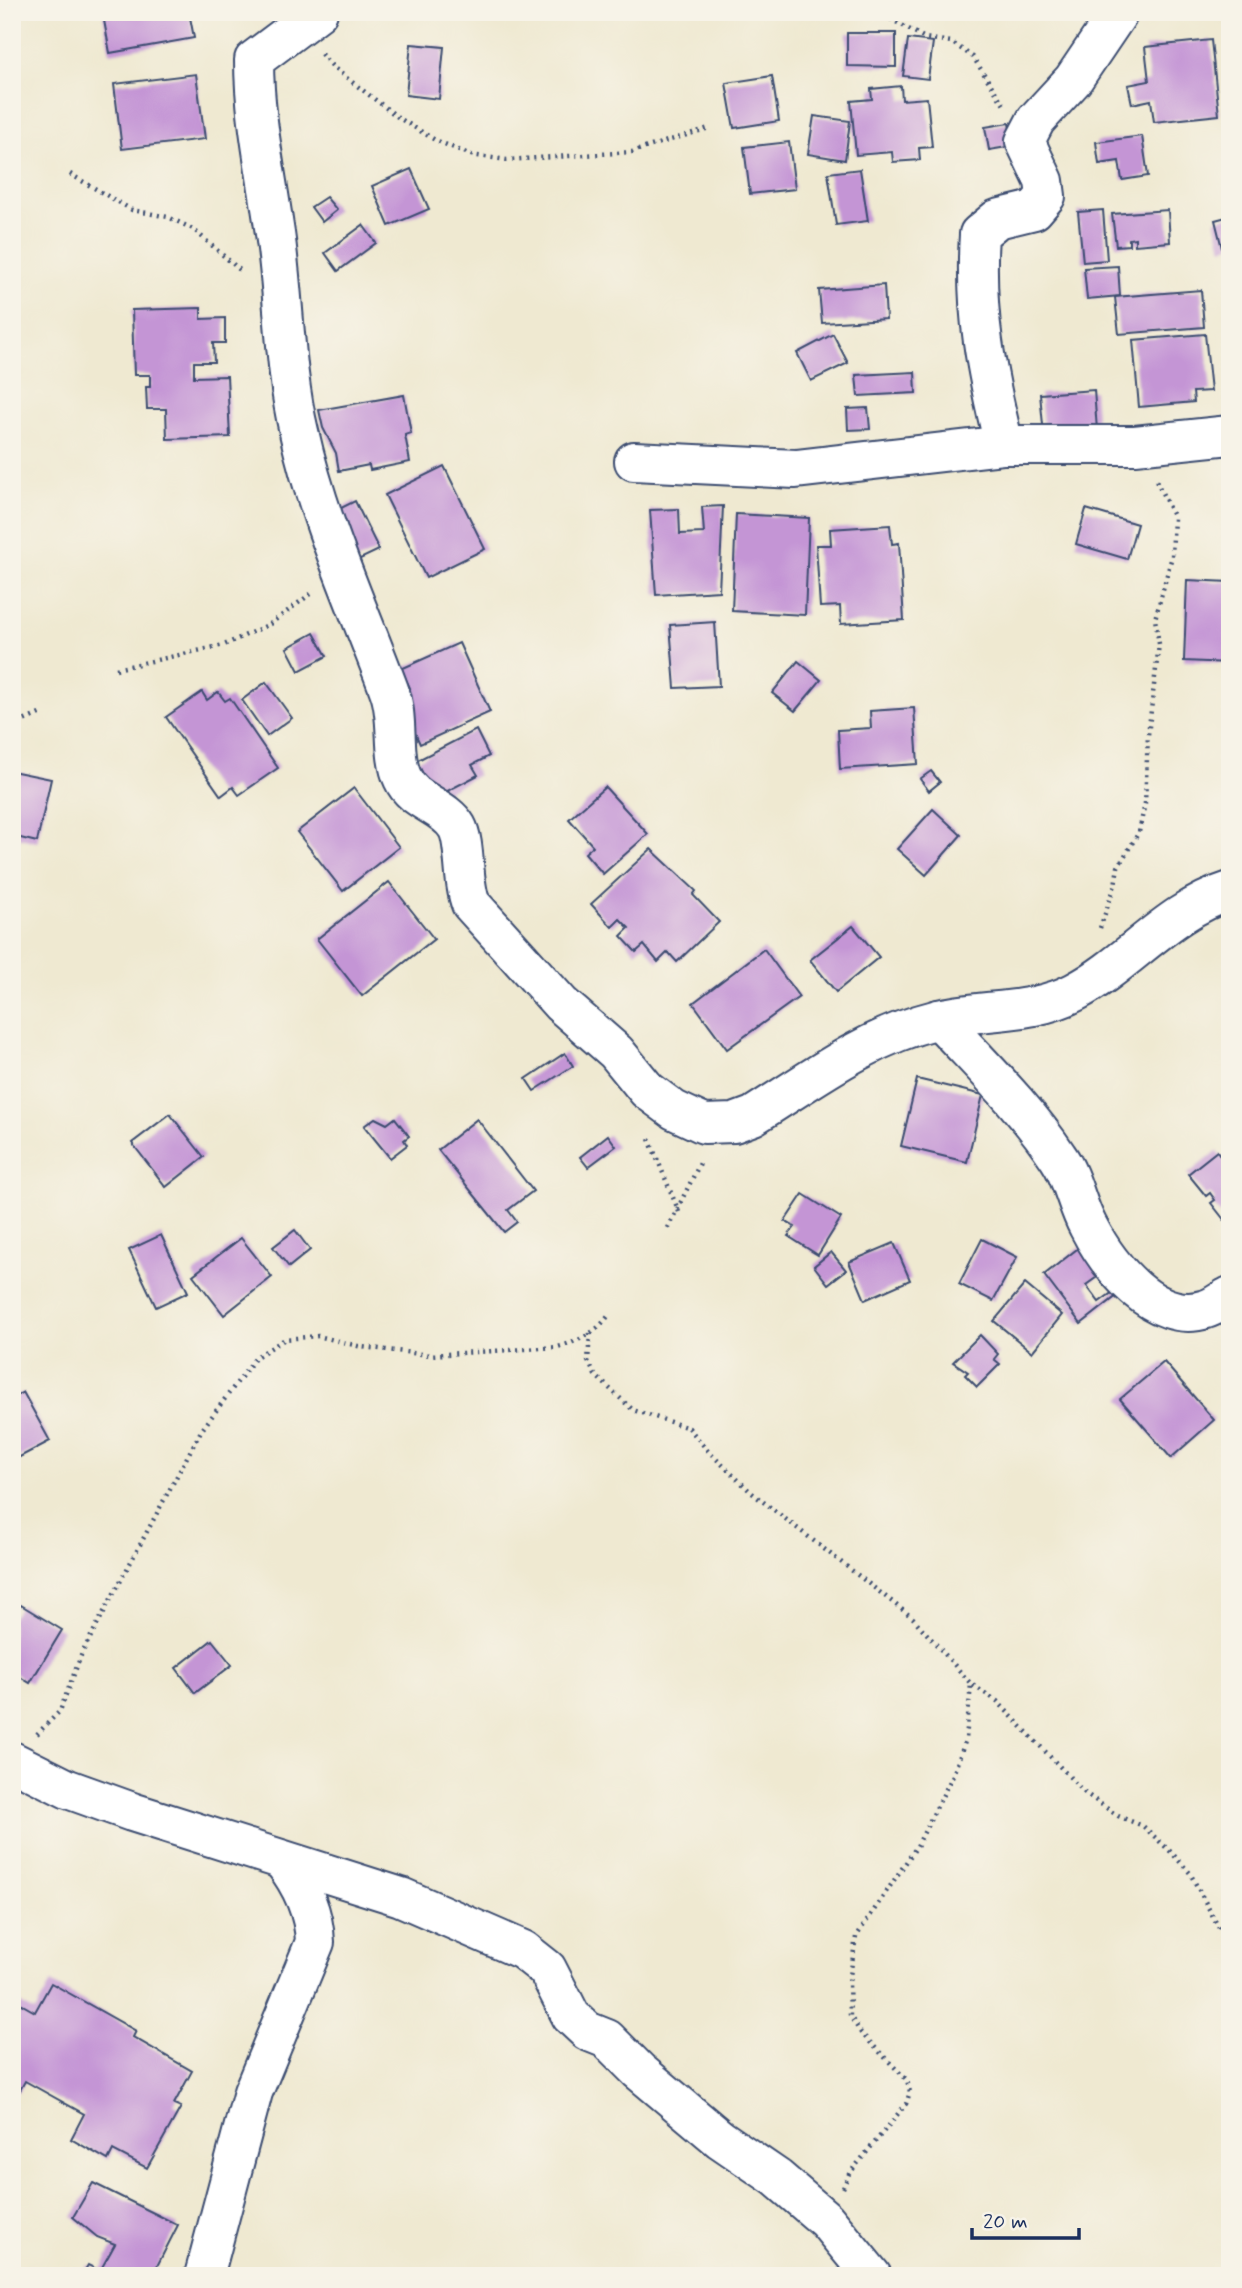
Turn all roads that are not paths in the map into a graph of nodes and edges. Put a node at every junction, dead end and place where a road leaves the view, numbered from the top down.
1 (1119, 12) edge
2 (307, 20) edge
3 (1230, 435) edge
4 (1003, 445) junction
5 (634, 461) dead end
6 (1230, 891) edge
7 (939, 1019) junction
8 (1230, 1296) edge
9 (23, 1749) edge
10 (282, 1860) junction
11 (204, 2276) edge
12 (872, 2276) edge

1 - 4 street
2 - 7 street
3 - 4 street
4 - 5 street
6 - 7 street
7 - 8 street
9 - 10 street
10 - 11 street
10 - 12 street

